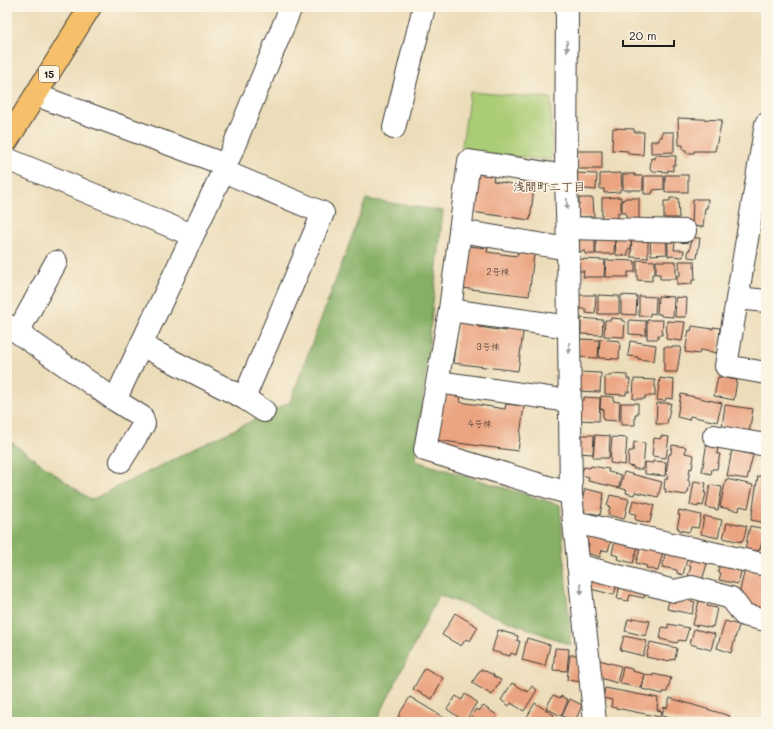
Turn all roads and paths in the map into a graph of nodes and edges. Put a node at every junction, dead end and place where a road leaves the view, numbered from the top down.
1 (90, 7) edge
2 (292, 7) edge
3 (424, 7) edge
4 (567, 7) edge
5 (36, 95) junction
6 (766, 124) edge
7 (394, 128) dead end
8 (7, 141) edge
9 (7, 159) edge
10 (224, 168) junction
11 (566, 176) junction
12 (460, 231) junction
13 (685, 231) dead end
14 (192, 235) junction
15 (568, 238) junction
16 (56, 262) dead end
17 (738, 298) junction
18 (766, 301) edge
19 (450, 310) junction
20 (569, 327) junction
21 (12, 329) edge
22 (141, 344) junction
23 (766, 373) edge
24 (438, 382) junction
25 (244, 398) junction
26 (115, 400) junction
27 (569, 402) junction
28 (264, 411) dead end
29 (714, 436) dead end
30 (766, 445) edge
31 (121, 461) dead end
32 (571, 494) junction
33 (574, 522) junction
34 (578, 564) junction
35 (766, 565) edge
36 (766, 620) edge
37 (596, 722) edge

1 - 5 main road, 15
2 - 10 street
3 - 7 street
4 -> 11 street
5 - 8 main road, 15
5 - 10 street
6 - 17 street
9 - 14 street
10 - 14 street
10 - 25 street
11 - 12 street
11 -> 15 street
12 - 15 street
12 - 19 street
13 - 15 street
14 - 22 street
15 - 20 street
16 - 21 street
17 - 18 street
17 - 23 street
19 - 20 street
19 - 24 street
20 -> 27 street
21 - 26 street
22 - 25 street
22 - 26 street
24 - 27 street
24 - 32 street
25 - 28 street
26 - 31 street
27 - 32 street
29 - 30 street
32 - 33 street
33 - 34 street
33 - 35 street
34 - 36 street
34 -> 37 street

